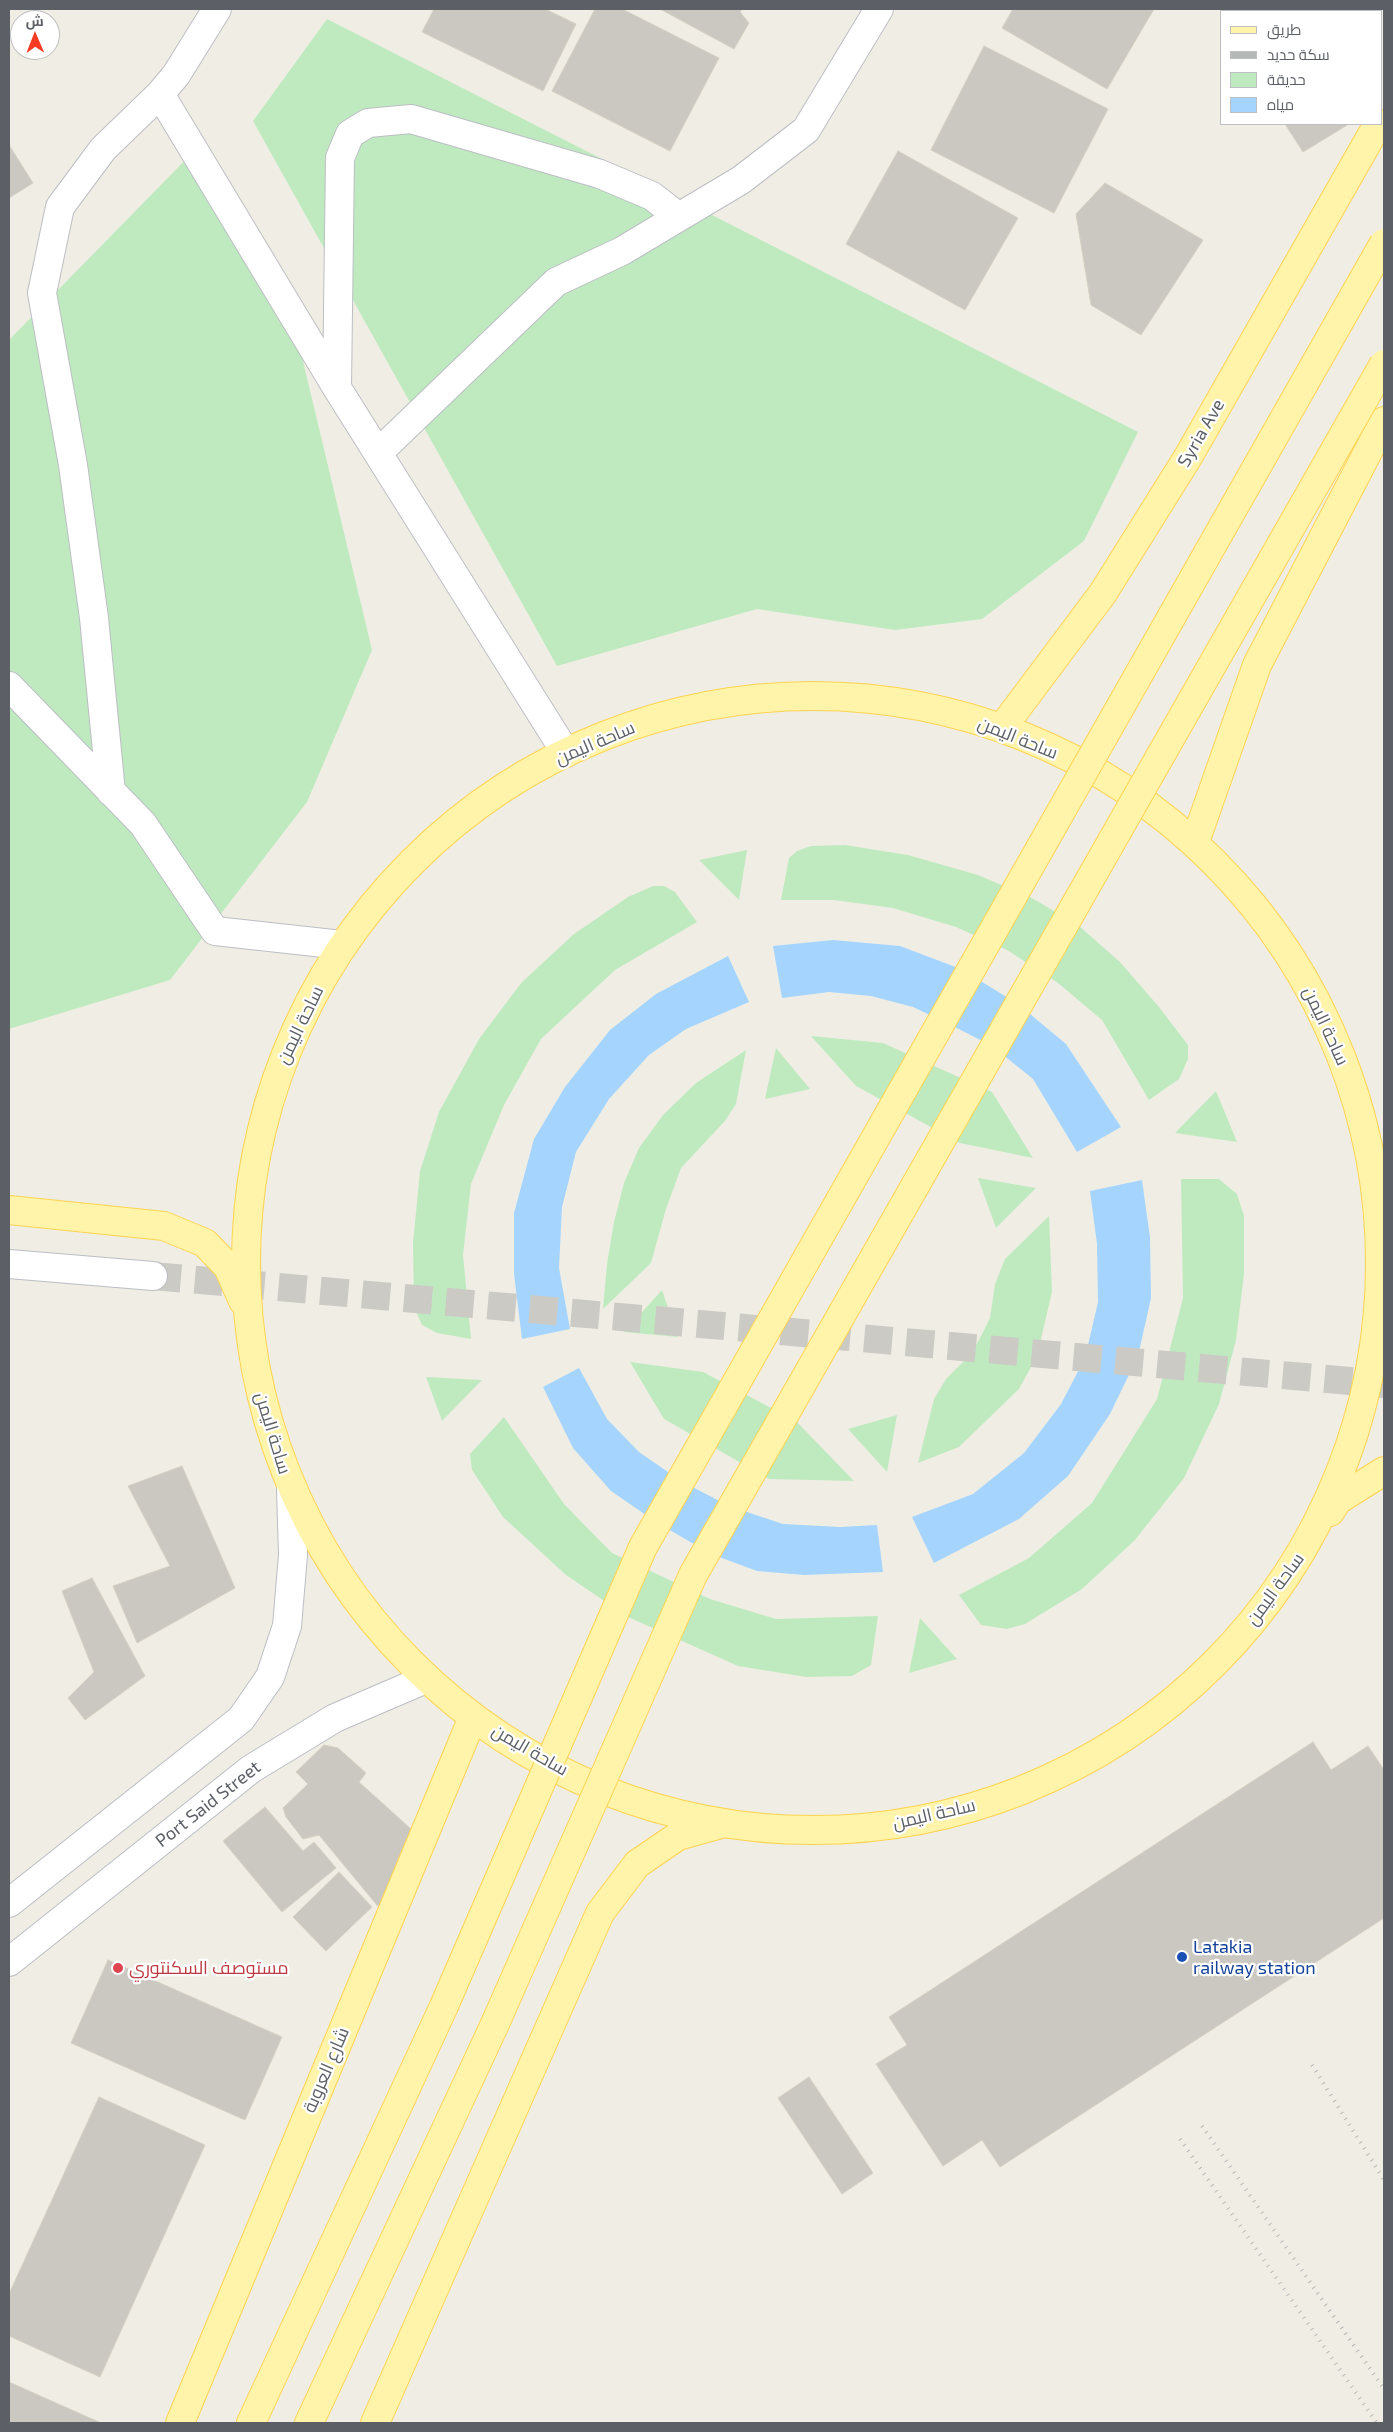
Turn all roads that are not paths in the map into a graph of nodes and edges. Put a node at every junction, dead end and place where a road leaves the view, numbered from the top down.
1 (217, 9) edge
2 (880, 9) edge
3 (160, 94) junction
4 (1377, 125) edge
5 (678, 217) junction
6 (1384, 243) edge
7 (1384, 364) edge
8 (337, 388) junction
9 (1384, 421) edge
10 (378, 453) junction
11 (9, 686) edge
12 (1002, 728) junction
13 (566, 753) junction
14 (111, 792) junction
15 (1194, 842) junction
16 (342, 945) junction
17 (1381, 1201) edge
18 (9, 1210) edge
19 (9, 1264) edge
20 (152, 1276) tunnel mouth
21 (249, 1315) junction
22 (1384, 1471) edge
23 (291, 1489) junction
24 (1313, 1535) junction
25 (426, 1679) junction
26 (473, 1717) junction
27 (724, 1823) junction
28 (9, 1903) edge
29 (9, 1962) edge
30 (180, 2423) edge
31 (250, 2423) edge
32 (310, 2423) edge
33 (375, 2423) edge

1 - 3 street
2 - 5 street
3 - 8 street
3 - 14 street
4 - 12 main road, Syria Ave
5 - 8 street
5 - 10 street
6 - 31 main road, bridge
7 - 32 main road, bridge
8 - 10 street
9 - 15 main road
10 - 13 street
11 - 14 street
12 - 13 main road, ساحة اليمن
12 - 15 main road, ساحة اليمن
13 - 16 main road, ساحة اليمن
14 - 16 street
15 - 17 main road, ساحة اليمن
16 - 21 main road, ساحة اليمن
17 - 24 main road, ساحة اليمن
18 - 21 main road
19 - 20 street
21 - 23 main road, ساحة اليمن
22 - 24 main road
23 - 25 main road, ساحة اليمن
23 - 28 street
24 - 27 main road, ساحة اليمن
25 - 26 main road, ساحة اليمن
25 - 29 street, Port Said Street
26 - 27 main road, ساحة اليمن
26 - 30 main road, شارع العروبة
27 - 33 main road

